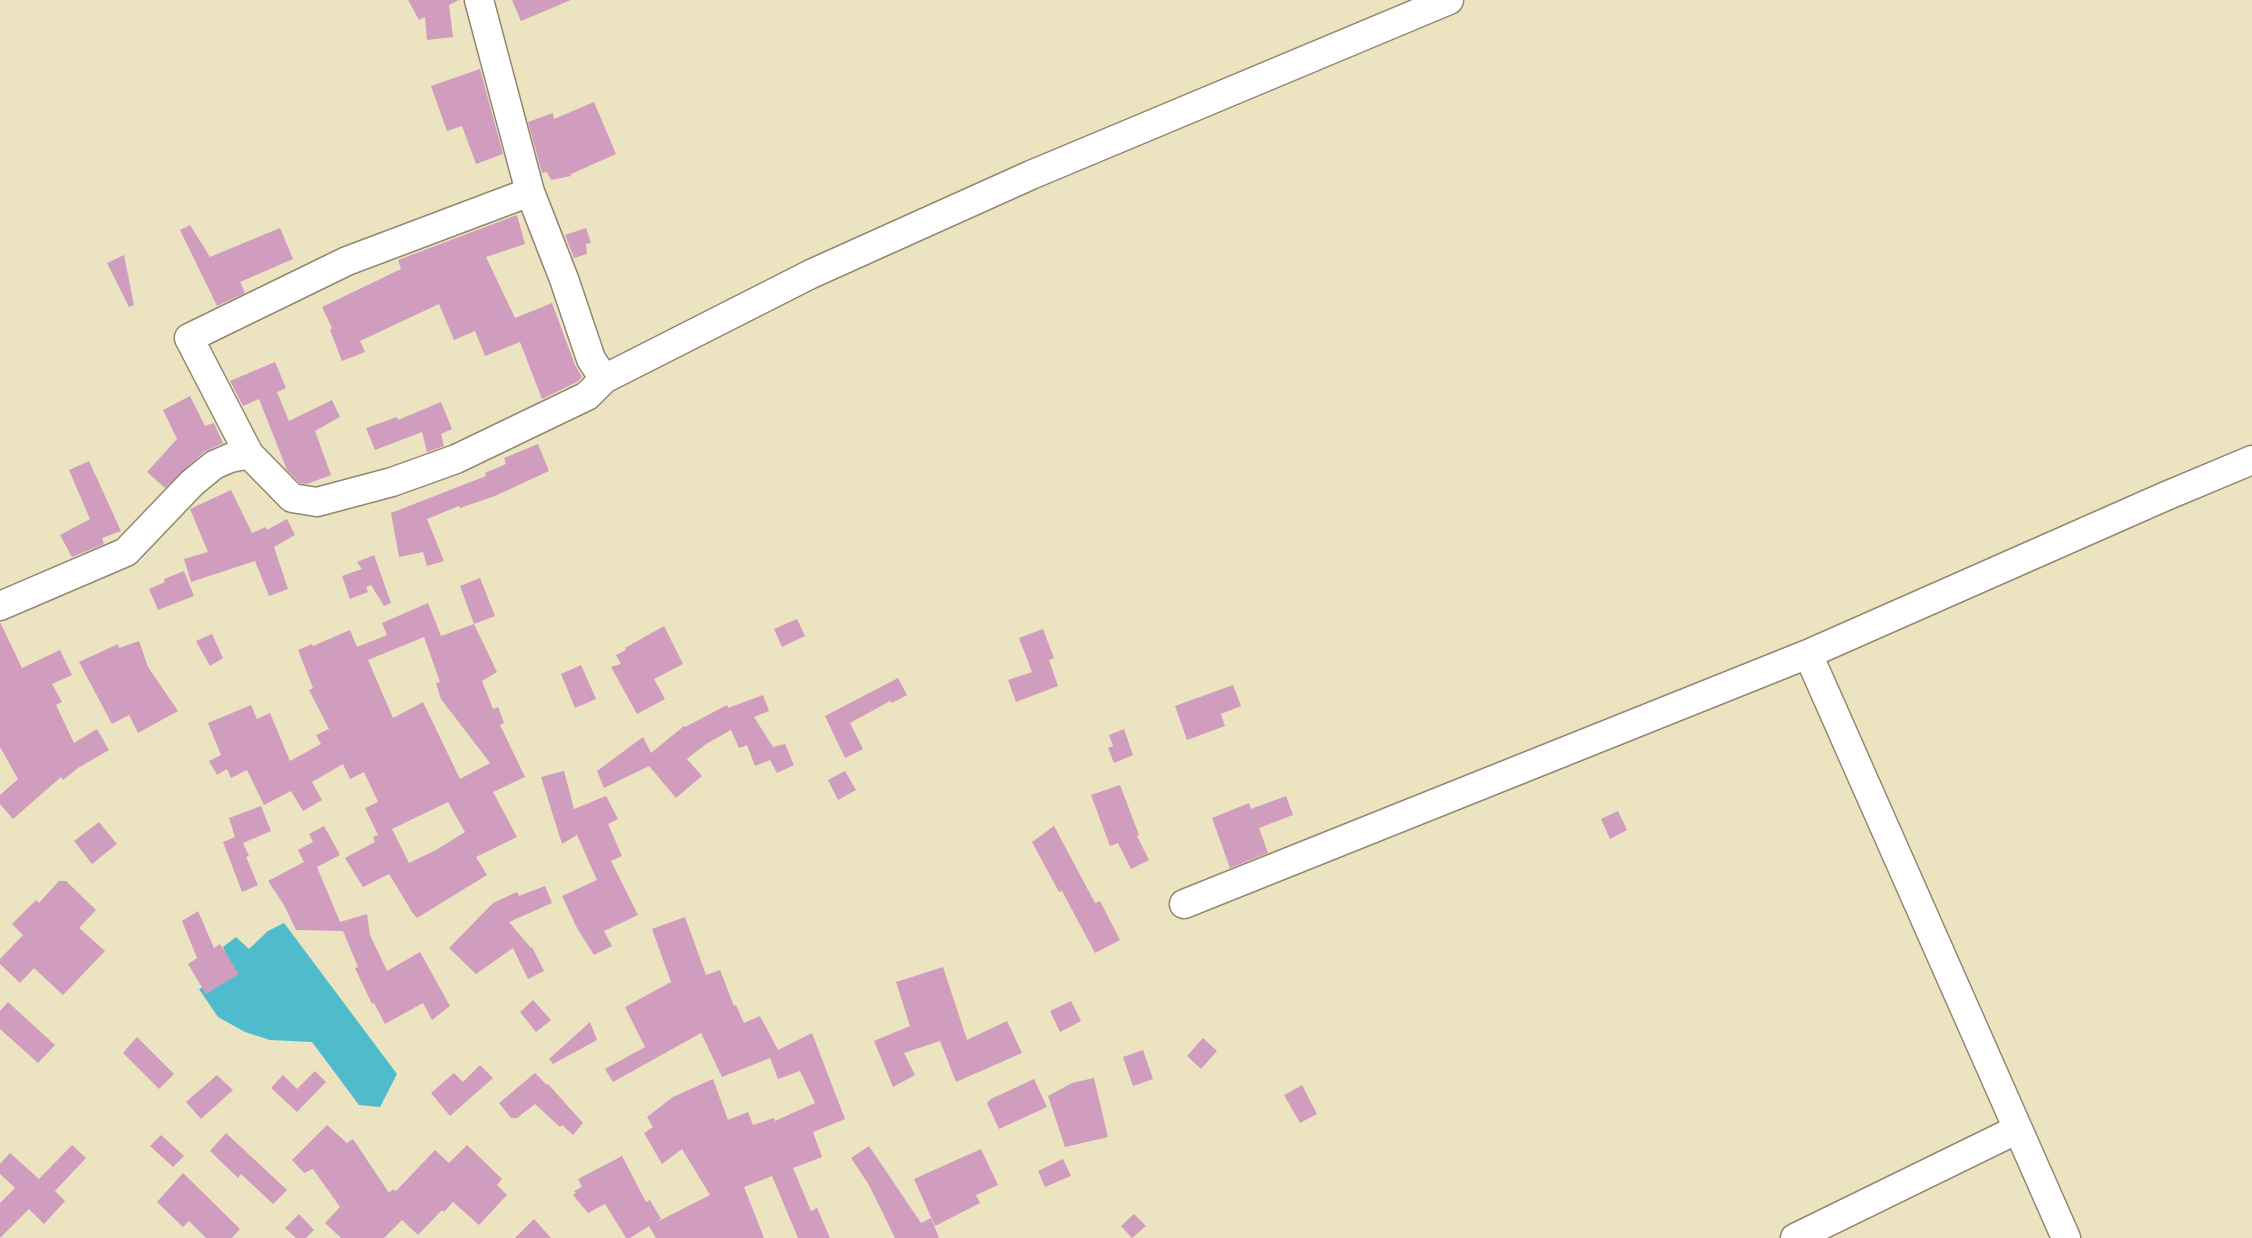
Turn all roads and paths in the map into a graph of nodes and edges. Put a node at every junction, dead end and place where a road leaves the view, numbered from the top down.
1 (479, 0) edge
2 (1449, 0) edge
3 (530, 192) junction
4 (604, 379) junction
5 (249, 454) junction
6 (2252, 460) edge
7 (0, 606) edge
8 (1808, 654) junction
9 (1184, 904) dead end
10 (2018, 1129) junction
11 (1795, 1238) edge
12 (2066, 1238) edge

1 - 3 street
2 - 4 street
3 - 4 street
3 - 5 street
4 - 5 street
5 - 7 street
6 - 8 street
8 - 9 street
8 - 10 street
10 - 11 street
10 - 12 street

